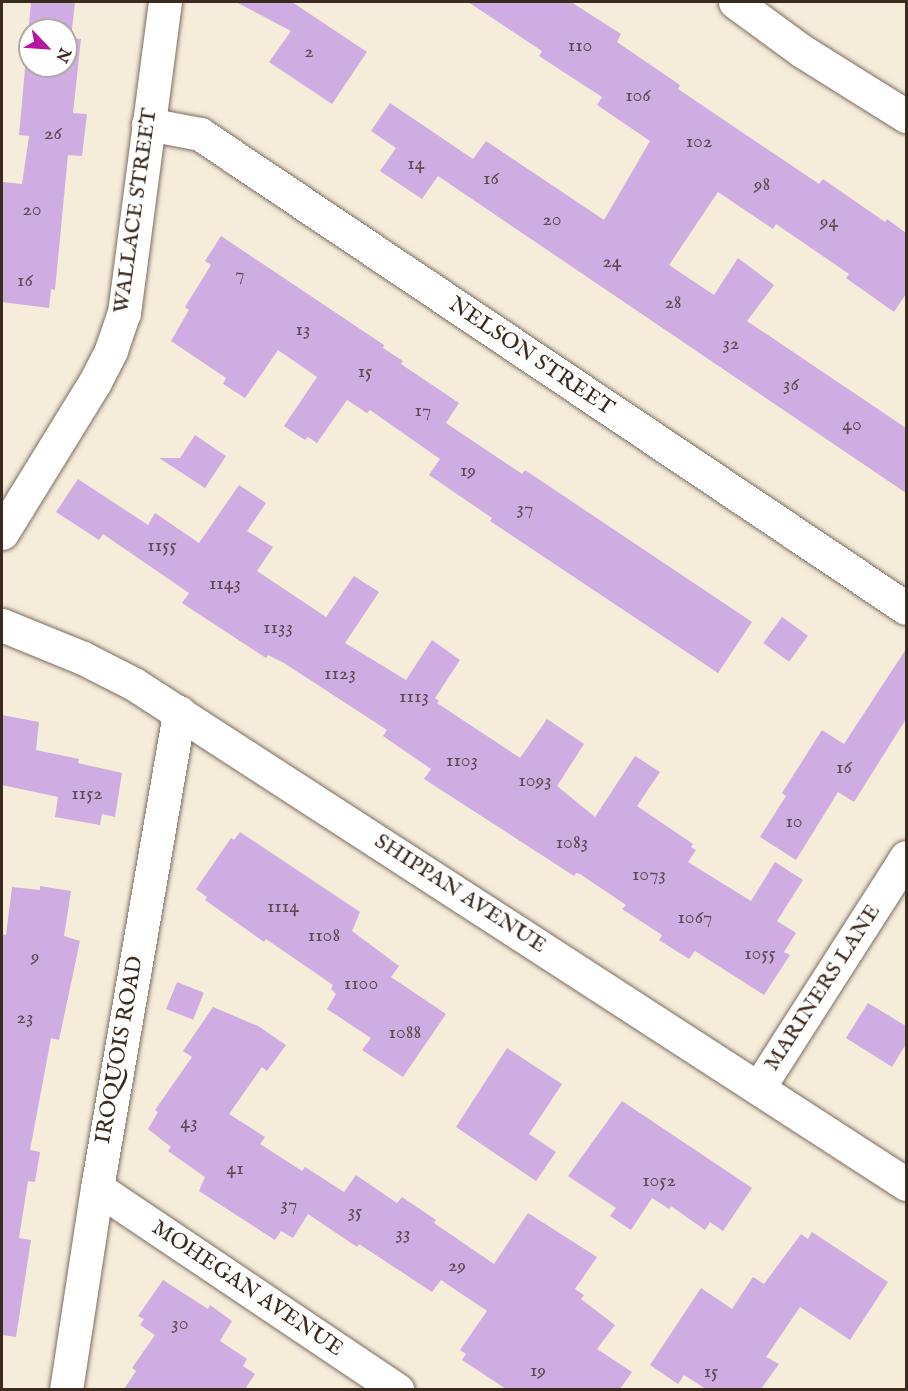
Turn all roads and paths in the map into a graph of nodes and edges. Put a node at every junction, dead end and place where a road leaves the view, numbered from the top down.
1 (165, 2) edge
2 (735, 2) edge
3 (906, 116) edge
4 (148, 124) junction
5 (2, 533) edge
6 (906, 608) edge
7 (2, 625) edge
8 (179, 712) junction
9 (906, 857) edge
10 (759, 1087) junction
11 (906, 1184) edge
12 (97, 1188) junction
13 (66, 1389) edge
14 (398, 1389) edge

1 - 4 street, WALLACE STREET
2 - 3 street
4 - 5 street, WALLACE STREET
4 - 6 street, NELSON STREET
7 - 8 street, SHIPPAN AVENUE
8 - 10 street, SHIPPAN AVENUE
8 - 12 street, IROQUOIS ROAD
9 - 10 street, MARINERS LANE
10 - 11 street, SHIPPAN AVENUE
12 - 13 street, IROQUOIS ROAD
12 - 14 street, MOHEGAN AVENUE

